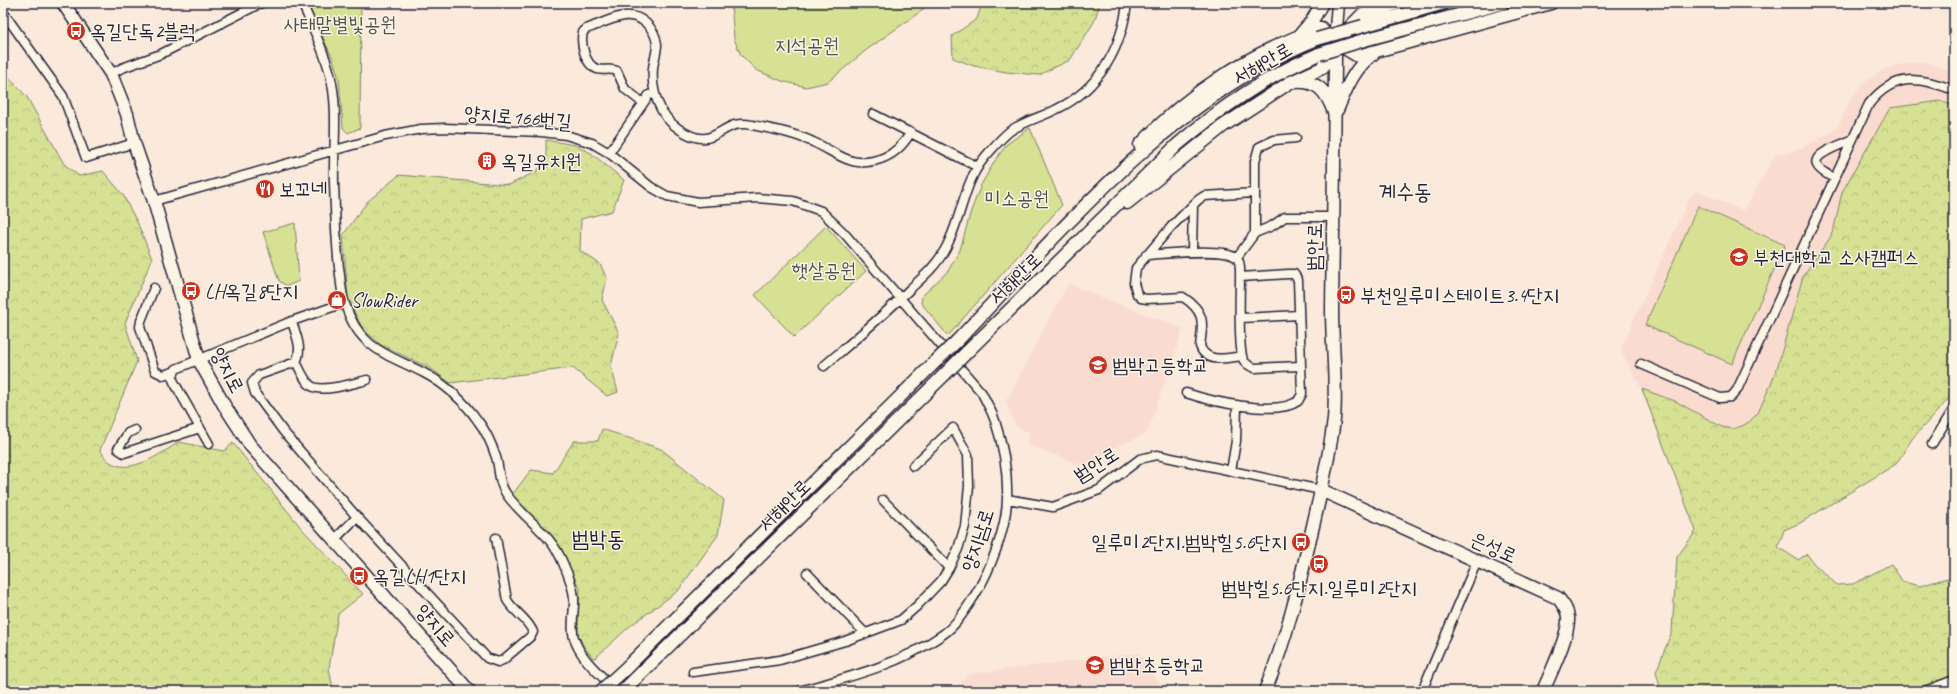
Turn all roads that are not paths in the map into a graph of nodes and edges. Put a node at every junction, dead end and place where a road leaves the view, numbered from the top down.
1 (63, 3) edge
2 (261, 3) edge
3 (302, 3) edge
4 (1127, 3) edge
5 (1322, 3) edge
6 (1338, 3) edge
7 (1372, 3) edge
8 (1398, 3) edge
9 (1444, 3) edge
10 (1503, 3) edge
11 (1551, 3) edge
12 (3, 12) edge
13 (1300, 35) junction
14 (1335, 42) junction
15 (1377, 51) junction
16 (111, 74) junction
17 (1289, 82) junction
18 (1954, 90) edge
19 (649, 95) dead end
20 (643, 103) junction
21 (873, 114) dead end
22 (1335, 114) junction
23 (911, 132) junction
24 (1296, 138) dead end
25 (1851, 140) junction
26 (134, 143) junction
27 (335, 150) junction
28 (609, 153) junction
29 (978, 167) junction
30 (1834, 178) junction
31 (1255, 193) junction
32 (154, 201) junction
33 (1193, 205) junction
34 (1334, 217) junction
35 (1068, 224) junction
36 (1255, 233) junction
37 (1082, 239) junction
38 (1192, 252) junction
39 (1146, 255) junction
40 (1237, 257) junction
41 (1240, 277) junction
42 (154, 288) dead end
43 (901, 298) junction
44 (344, 303) junction
45 (1299, 315) junction
46 (1241, 318) junction
47 (292, 321) junction
48 (1242, 356) junction
49 (199, 360) junction
50 (296, 362) junction
51 (1641, 364) dead end
52 (824, 366) dead end
53 (1300, 366) junction
54 (173, 372) junction
55 (367, 380) dead end
56 (1186, 393) dead end
57 (1237, 406) junction
58 (1954, 408) edge
59 (200, 428) junction
60 (135, 430) dead end
61 (209, 444) dead end
62 (1932, 444) dead end
63 (913, 466) dead end
64 (1231, 471) junction
65 (1321, 490) junction
66 (1007, 499) junction
67 (883, 500) dead end
68 (357, 517) junction
69 (496, 538) dead end
70 (335, 539) junction
71 (1477, 560) junction
72 (949, 568) junction
73 (807, 573) dead end
74 (866, 634) junction
75 (693, 672) dead end
76 (1954, 680) edge
77 (469, 691) edge
78 (602, 691) edge
79 (617, 691) edge
80 (623, 691) edge
81 (799, 691) edge
82 (1265, 691) edge
83 (1422, 691) edge
84 (1543, 691) edge
85 (1925, 691) edge

1 - 16 main road, 양지로
2 - 16 street
3 - 27 street
4 - 29 street
5 - 13 main road
6 - 14 main road, 범안로
7 - 8 main road
8 - 14 main road
9 - 35 main road, 서해안로, bridge
10 - 37 main road, 서해안로, bridge
11 - 15 main road
12 - 26 street
13 - 14 main road
13 - 35 main road
14 - 15 main road
14 - 17 main road
14 - 22 main road, 범안로
15 - 22 main road
16 - 26 main road, 양지로
17 - 22 main road
17 - 37 main road
18 - 25 street
19 - 20 street
20 - 23 street
20 - 28 street
21 - 23 street
22 - 34 main road, 범안로
23 - 29 street
24 - 31 street
25 - 30 street
25 - 30 street
26 - 32 main road, 양지로
27 - 28 street, 양지로166번길
27 - 32 street, 양지로166번길
27 - 44 street
28 - 43 street, 양지로166번길
29 - 43 street
30 - 51 street
31 - 33 street
31 - 36 street
32 - 49 main road, 양지로
33 - 38 street
33 - 39 street
34 - 36 street
34 - 65 main road, 범안로
35 - 78 main road, 서해안로, bridge
36 - 40 street
37 - 80 main road, 서해안로, bridge
38 - 39 street
38 - 40 street
39 - 48 street
40 - 41 street
41 - 45 street
41 - 46 street
42 - 54 street
43 - 52 street
43 - 66 street, 양지남로
44 - 47 street
44 - 79 street
45 - 46 street
45 - 53 street
46 - 48 street
47 - 49 street
47 - 50 street
48 - 53 street
49 - 54 street
49 - 70 main road, 양지로
50 - 55 street
50 - 68 street
53 - 57 street
54 - 59 street
56 - 57 street
57 - 64 street
58 - 62 street
59 - 60 street
59 - 61 street
63 - 72 street
64 - 65 street, 범안로
64 - 66 street, 범안로
65 - 71 main road, 은성로
65 - 82 main road, 범안로
66 - 81 street, 양지남로
67 - 72 street
68 - 69 street
68 - 70 street
70 - 77 main road, 양지로
71 - 83 street
71 - 84 main road, 은성로
72 - 74 street
73 - 74 street
74 - 75 street
76 - 85 street

